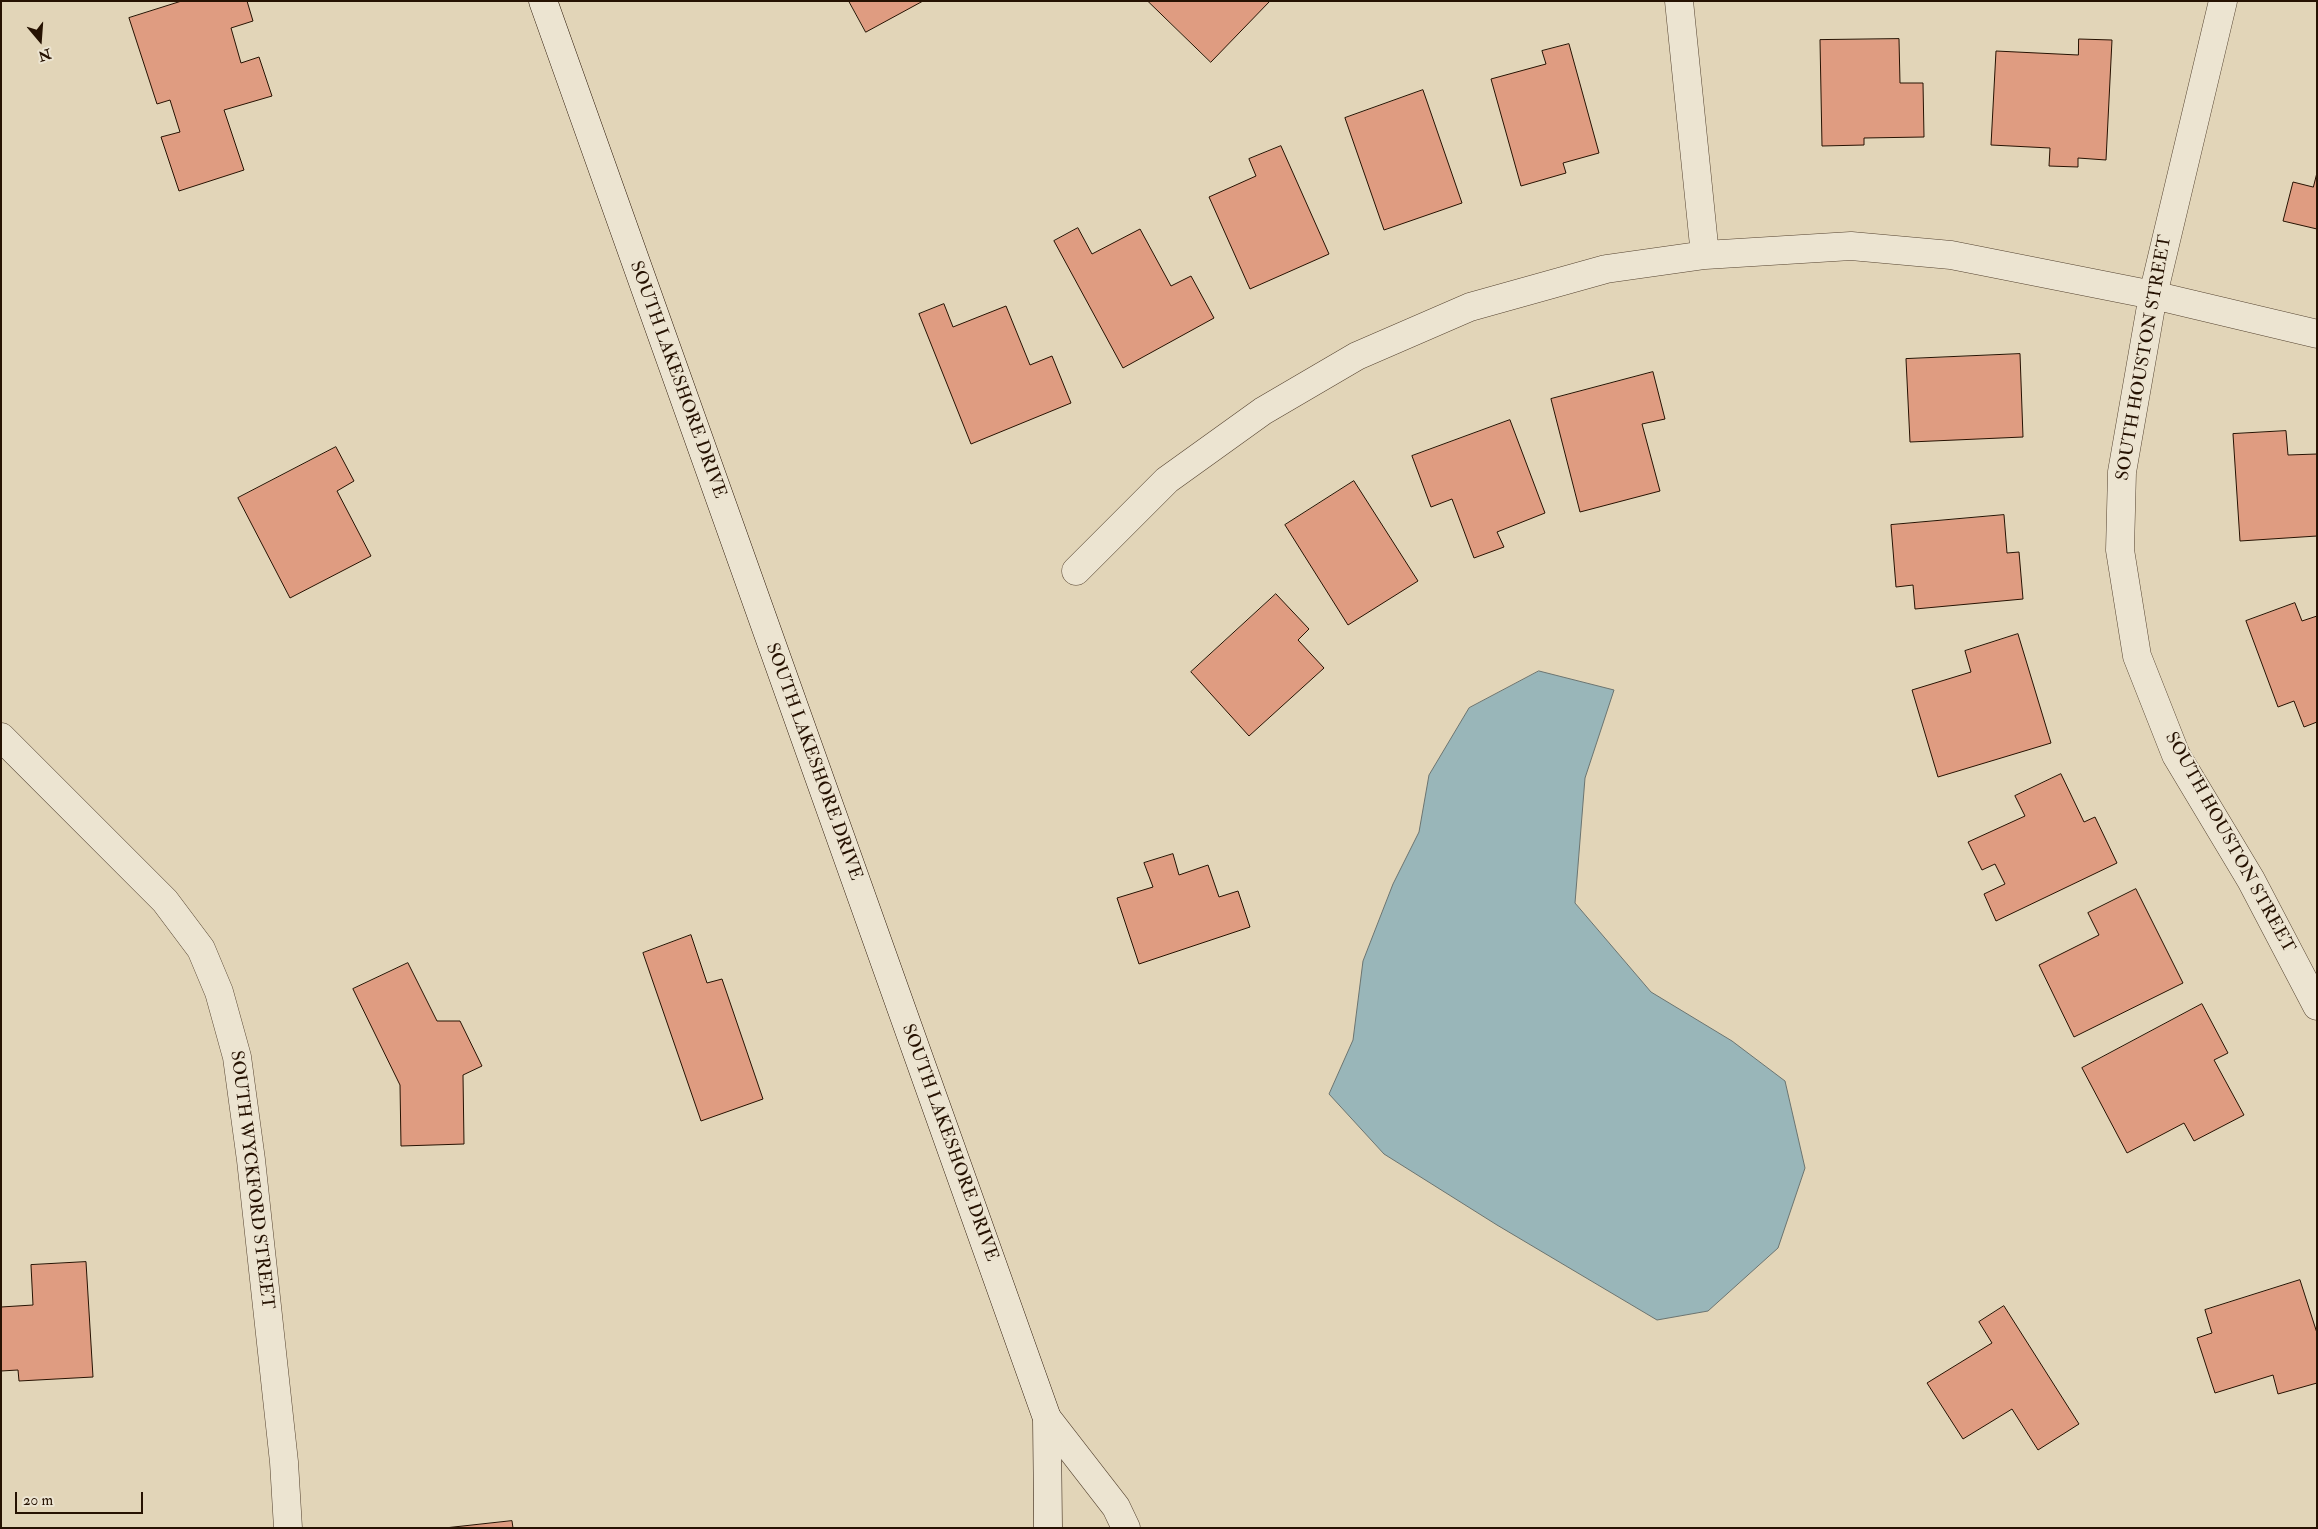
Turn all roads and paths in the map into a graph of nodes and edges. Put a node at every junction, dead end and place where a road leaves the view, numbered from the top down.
1 (543, 1) edge
2 (1680, 1) edge
3 (2223, 1) edge
4 (1705, 255) junction
5 (2153, 295) junction
6 (2317, 334) edge
7 (1076, 571) dead end
8 (1, 737) edge
9 (2317, 1006) edge
10 (1047, 1418) junction
11 (288, 1528) edge
12 (1048, 1528) edge
13 (1126, 1528) edge

1 - 10 street, SOUTH LAKESHORE DRIVE
2 - 4 street
3 - 5 street, SOUTH HOUSTON STREET
4 - 5 street
4 - 7 street
5 - 6 street
5 - 9 street, SOUTH HOUSTON STREET
8 - 11 street, SOUTH WYCKFORD STREET
10 - 12 street, SOUTH LAKESHORE DRIVE
10 - 13 street

